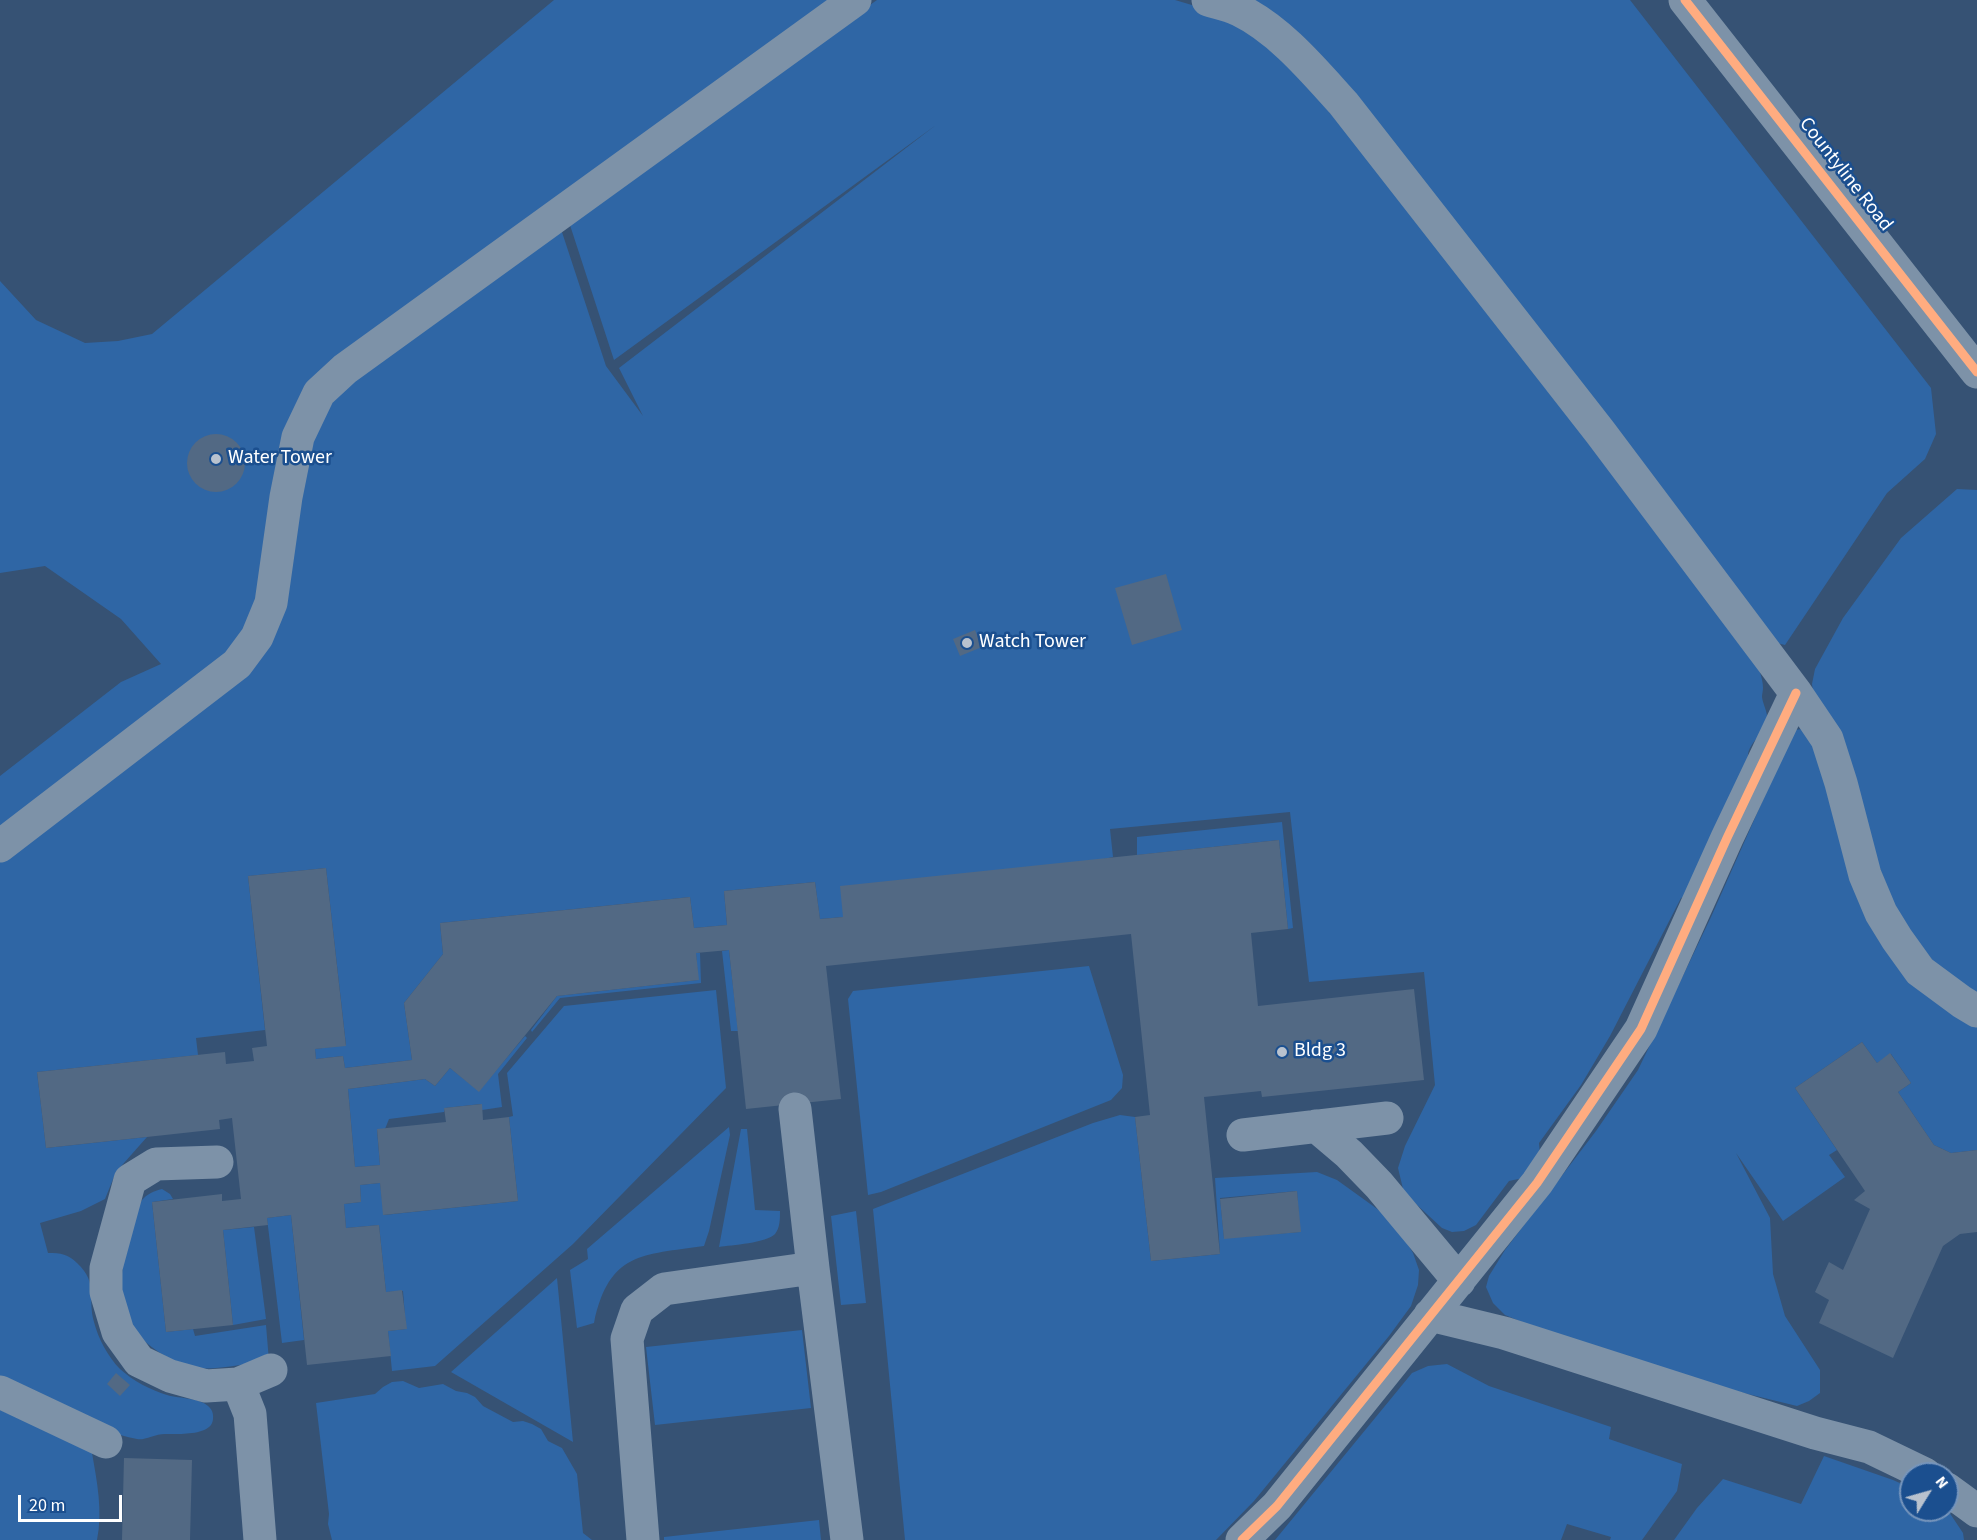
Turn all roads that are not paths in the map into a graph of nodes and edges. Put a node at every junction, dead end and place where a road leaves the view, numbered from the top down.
1 (855, 0) edge
2 (1208, 0) edge
3 (1685, 0) edge
4 (1977, 372) edge
5 (1796, 693) junction
6 (0, 846) edge
7 (1977, 1011) edge
8 (795, 1109) dead end
9 (1387, 1118) dead end
10 (1316, 1126) junction
11 (1243, 1135) dead end
12 (217, 1162) dead end
13 (813, 1268) junction
14 (1459, 1281) junction
15 (1430, 1316) junction
16 (271, 1370) dead end
17 (238, 1384) junction
18 (0, 1392) edge
19 (106, 1442) dead end
20 (1900, 1462) edge
21 (1959, 1498) edge
22 (1977, 1511) edge
23 (260, 1540) edge
24 (643, 1540) edge
25 (847, 1540) edge
26 (1242, 1540) edge

1 - 6 street
2 - 5 street
3 - 4 street, Countyline Road
5 - 7 street
5 - 14 street
8 - 13 street
9 - 10 street
10 - 11 street
10 - 14 street
12 - 17 street
13 - 24 street
13 - 25 street
14 - 15 street
15 - 20 street
15 - 26 street
16 - 17 street
17 - 23 street
18 - 19 street
21 - 22 street

